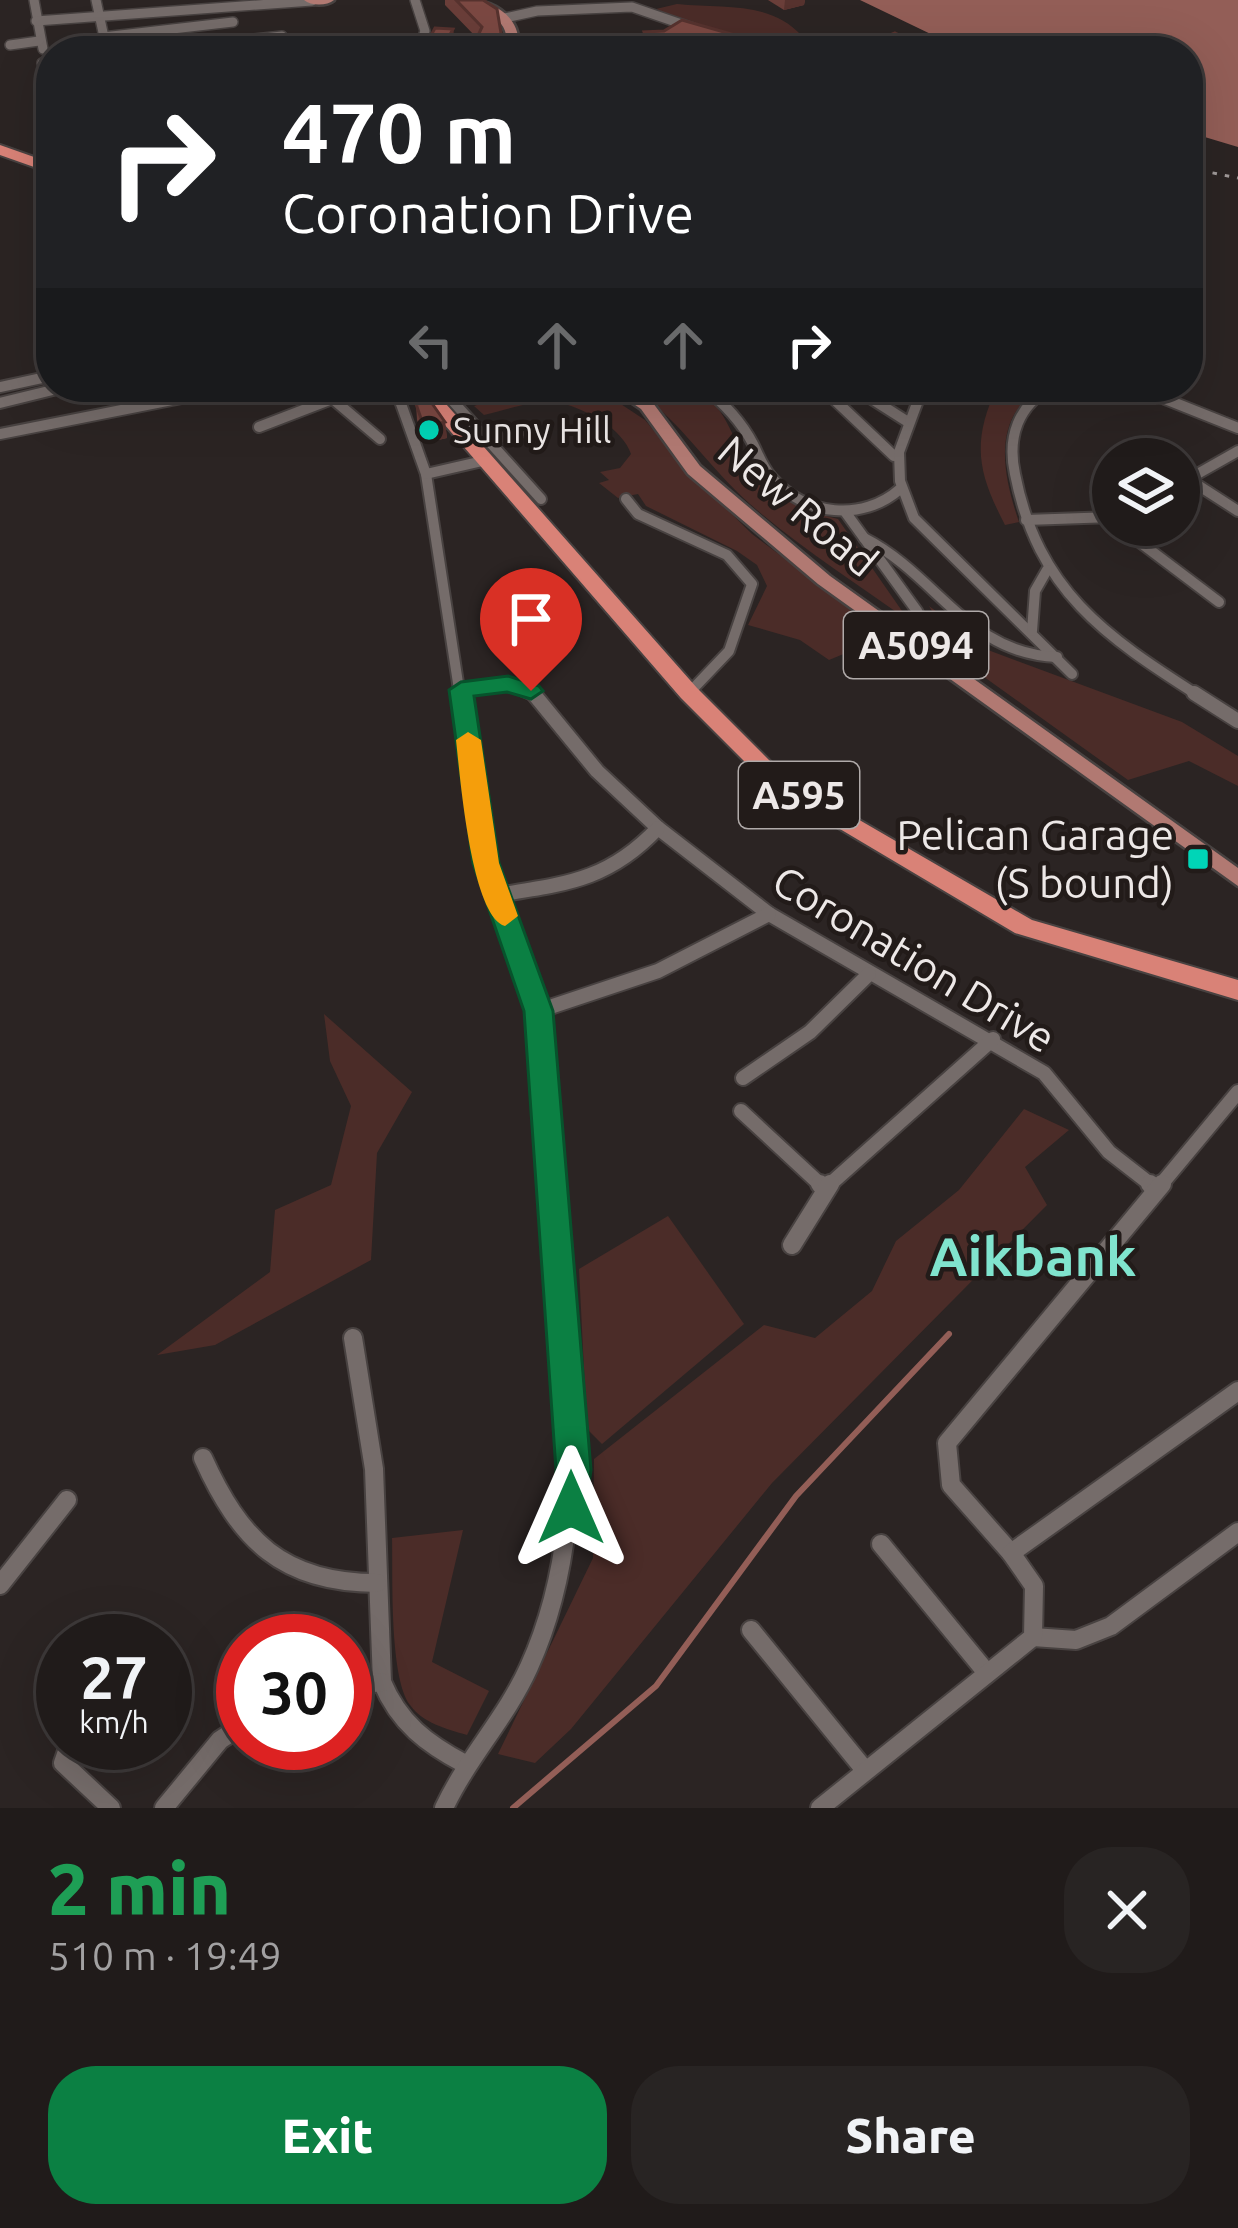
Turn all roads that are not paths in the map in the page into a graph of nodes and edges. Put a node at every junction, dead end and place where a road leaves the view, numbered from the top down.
1 (34, 0) edge
2 (96, 0) edge
3 (311, 0) edge
4 (328, 0) edge
5 (415, 0) edge
6 (475, 0) edge
7 (554, 0) edge
8 (228, 4) edge
9 (560, 11) junction
10 (99, 17) junction
11 (505, 18) junction
12 (37, 21) junction
13 (232, 22) junction
14 (706, 34) edge
15 (40, 36) edge
16 (104, 36) edge
17 (120, 36) edge
18 (237, 36) edge
19 (422, 36) edge
20 (515, 36) edge
21 (10, 45) dead end
22 (36, 45) edge
23 (0, 150) edge
24 (36, 163) edge
25 (36, 379) edge
26 (0, 387) edge
27 (36, 396) edge
28 (162, 402) edge
29 (311, 402) edge
30 (337, 402) edge
31 (398, 402) edge
32 (436, 402) edge
33 (451, 402) edge
34 (640, 402) edge
35 (723, 402) edge
36 (837, 402) edge
37 (877, 402) edge
38 (917, 402) edge
39 (1031, 402) edge
40 (1173, 402) edge
41 (2, 406) edge
42 (908, 422) junction
43 (259, 427) dead end
44 (1238, 428) edge
45 (521, 432) dead end
46 (0, 434) edge
47 (380, 439) dead end
48 (483, 448) junction
49 (1238, 452) edge
50 (894, 456) junction
51 (1200, 470) edge
52 (426, 475) junction
53 (900, 489) junction
54 (1200, 489) edge
55 (541, 499) dead end
56 (626, 499) dead end
57 (1238, 511) edge
58 (846, 512) junction
59 (1026, 520) junction
60 (1092, 521) edge
61 (864, 538) junction
62 (1146, 546) edge
63 (1047, 570) junction
64 (1219, 602) dead end
65 (1031, 631) junction
66 (1057, 657) junction
67 (942, 663) junction
68 (1072, 674) dead end
69 (461, 690) junction
70 (688, 692) junction
71 (1238, 721) edge
72 (658, 828) junction
73 (1238, 879) edge
74 (497, 895) junction
75 (769, 914) junction
76 (869, 974) junction
77 (1238, 990) edge
78 (538, 1011) junction
79 (993, 1039) junction
80 (743, 1078) dead end
81 (1238, 1092) edge
82 (741, 1111) dead end
83 (1155, 1188) junction
84 (825, 1189) junction
85 (792, 1245) dead end
86 (353, 1338) dead end
87 (1238, 1391) edge
88 (202, 1458) dead end
89 (67, 1501) dead end
90 (1238, 1532) edge
91 (881, 1544) dead end
92 (1011, 1553) junction
93 (376, 1583) junction
94 (0, 1585) edge
95 (751, 1630) dead end
96 (1033, 1636) junction
97 (986, 1673) junction
98 (382, 1682) junction
99 (372, 1683) edge
100 (216, 1746) edge
101 (466, 1764) junction
102 (864, 1769) junction
103 (69, 1770) edge
104 (111, 1808) edge
105 (164, 1808) edge
106 (443, 1808) edge
107 (820, 1808) edge

1 - 12 street
2 - 10 street
3 - 4 main road
3 - 8 street
5 - 19 street
6 - 11 main road
7 - 9 street
8 - 10 street
8 - 13 street
9 - 11 street
9 - 14 street
10 - 12 street
10 - 16 street
11 - 20 main road
12 - 15 street
13 - 17 street
13 - 18 street
21 - 22 street
23 - 24 highway
25 - 26 street
27 - 41 street
28 - 46 street
29 - 43 street
30 - 47 street
31 - 52 street
32 - 48 highway, A595
33 - 48 street
34 - 67 main road, New Road / A5094
35 - 58 street
36 - 50 street
37 - 42 street
38 - 42 street
39 - 59 street
40 - 44 street
42 - 50 street
45 - 48 street
48 - 52 street
48 - 55 street
48 - 70 highway, A595
49 - 51 street
50 - 53 street
52 - 69 street
53 - 58 street
53 - 65 street
54 - 57 street
56 - 70 street
58 - 61 street
59 - 60 street
59 - 63 street
61 - 66 street
61 - 67 street
62 - 64 street
63 - 65 street
63 - 71 street
65 - 66 street
66 - 68 street
67 - 73 main road, New Road / A5094
69 - 72 street, Coronation Drive
69 - 74 street
70 - 77 highway, A595
72 - 74 street
72 - 75 street, Coronation Drive
74 - 78 street
75 - 76 street, Coronation Drive
75 - 78 street
76 - 79 street, Coronation Drive
76 - 80 street
78 - 101 street
79 - 83 street, Coronation Drive
79 - 84 street
81 - 83 street
82 - 84 street
83 - 92 street
84 - 85 street
86 - 93 street
87 - 92 street
88 - 93 street
89 - 94 street
90 - 96 street
91 - 97 street
92 - 96 street
93 - 98 street
95 - 102 street
96 - 97 street
97 - 102 street
98 - 99 street
98 - 101 street
100 - 105 street
101 - 106 street
102 - 107 street
103 - 104 street

